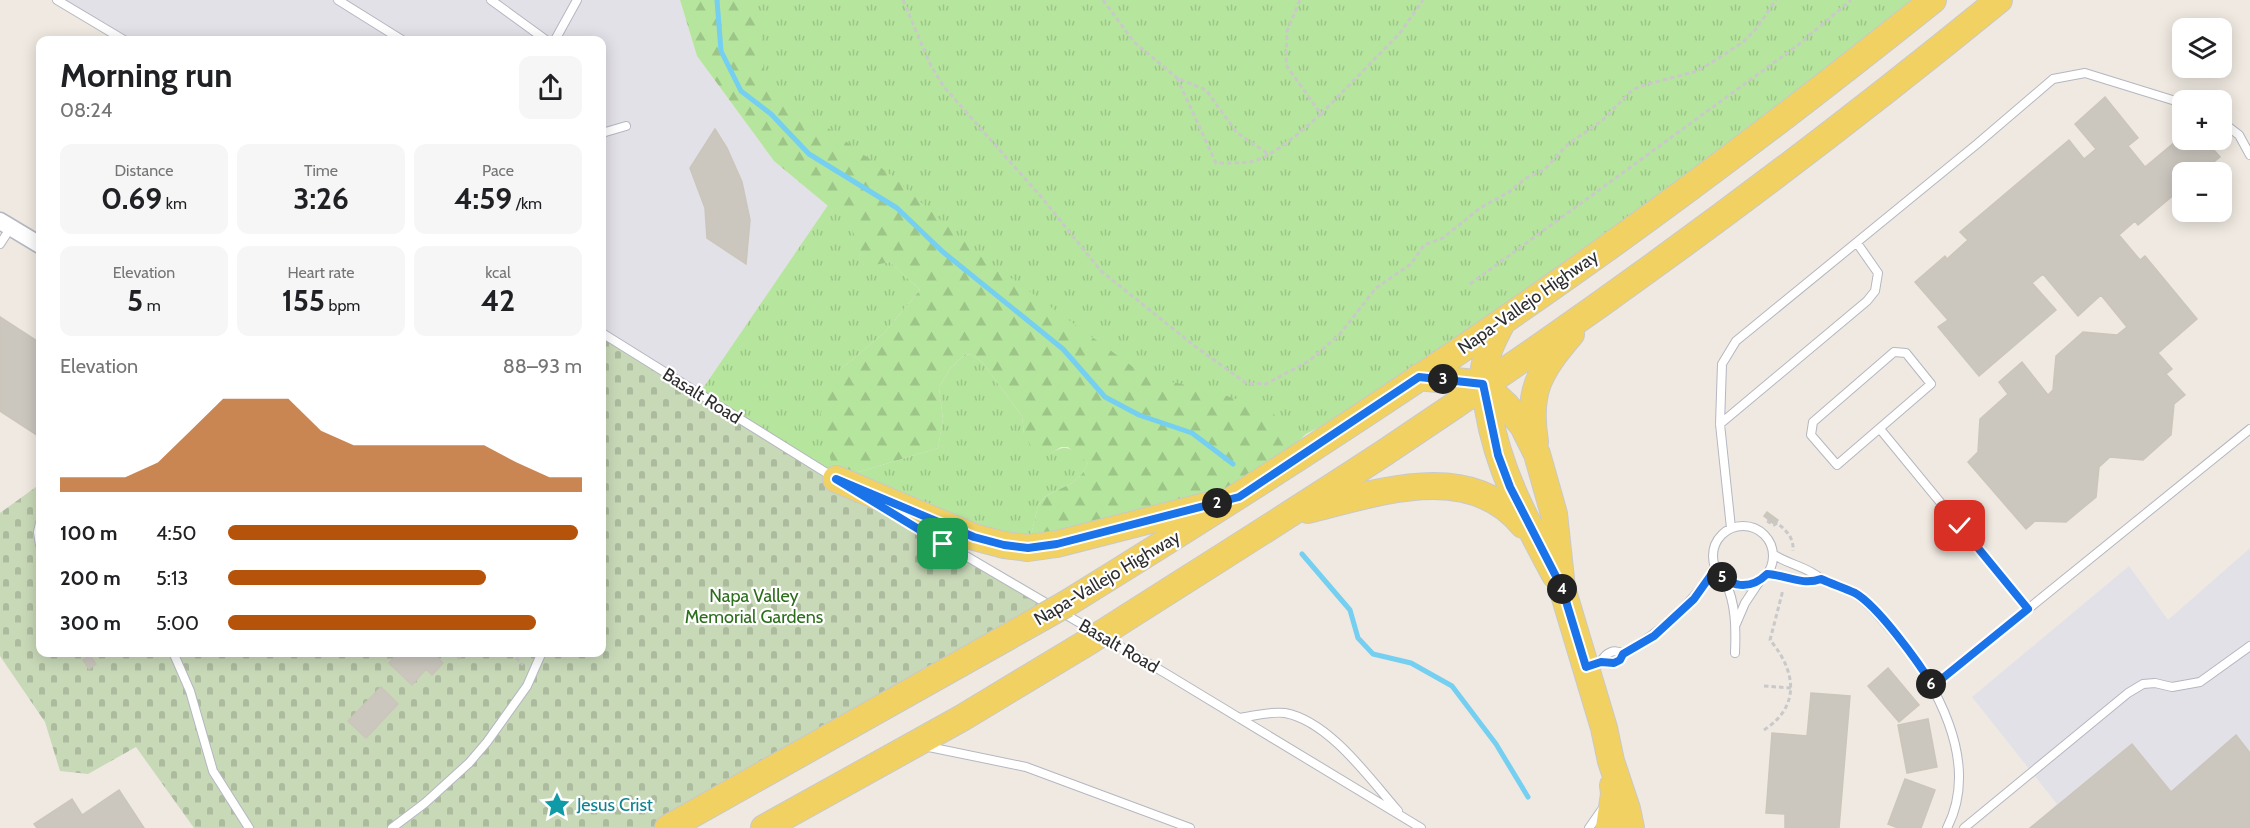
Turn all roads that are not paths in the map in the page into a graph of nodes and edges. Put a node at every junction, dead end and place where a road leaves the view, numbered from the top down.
1 (57, 0) edge
2 (338, 0) edge
3 (490, 0) edge
4 (577, 0) edge
5 (1933, 0) edge
6 (1999, 0) edge
7 (117, 36) edge
8 (396, 36) edge
9 (540, 36) edge
10 (557, 36) edge
11 (2172, 100) edge
12 (626, 126) dead end
13 (2232, 130) edge
14 (606, 132) edge
15 (2250, 155) edge
16 (5, 224) edge
17 (36, 243) edge
18 (1857, 243) junction
19 (0, 244) edge
20 (1592, 309) junction
21 (1503, 320) junction
22 (606, 335) edge
23 (1419, 377) junction
24 (1483, 384) junction
25 (1719, 424) junction
26 (1880, 429) junction
27 (2250, 429) edge
28 (1537, 454) junction
29 (836, 479) junction
30 (1239, 497) junction
31 (1287, 516) junction
32 (1731, 528) junction
33 (1540, 547) junction
34 (1773, 554) junction
35 (1716, 568) junction
36 (1767, 574) junction
37 (1821, 579) junction
38 (1725, 580) junction
39 (1760, 580) junction
40 (1562, 588) junction
41 (2028, 609) junction
42 (1736, 624) junction
43 (2250, 646) edge
44 (1735, 653) dead end
45 (175, 657) edge
46 (540, 657) edge
47 (1593, 665) junction
48 (1933, 686) junction
49 (1239, 718) junction
50 (915, 744) junction
51 (1611, 761) junction
52 (1404, 818) junction
53 (249, 828) edge
54 (392, 828) edge
55 (668, 828) edge
56 (764, 828) edge
57 (1190, 828) edge
58 (1421, 828) edge
59 (1589, 828) edge
60 (1610, 828) edge
61 (1631, 828) edge
62 (1947, 828) edge
63 (1964, 828) edge

1 - 7 lane
2 - 8 lane
3 - 9 lane
4 - 10 lane
5 - 21 main road, Napa-Vallejo Highway
6 - 20 main road
11 - 18 lane
12 - 14 lane
13 - 15 lane
16 - 17 street
16 - 19 lane
18 - 25 lane
18 - 25 lane
20 - 24 main road
20 - 28 main road
21 - 23 main road, Napa-Vallejo Highway
21 - 24 main road
22 - 29 lane, Basalt Road
23 - 24 main road
23 - 30 main road, Napa-Vallejo Highway
24 - 28 main road
24 - 31 main road
24 - 33 main road
25 - 32 lane
26 - 26 lane
26 - 41 lane
27 - 41 lane
28 - 40 main road
29 - 30 main road
29 - 49 lane, Basalt Road
30 - 55 main road, Napa-Vallejo Highway, bridge
31 - 33 main road
31 - 50 main road, bridge
32 - 34 lane
32 - 35 lane
33 - 40 main road
34 - 36 lane
34 - 37 lane
35 - 38 lane
35 - 47 lane
36 - 37 lane
36 - 39 lane
37 - 48 lane
38 - 39 lane
38 - 42 lane
39 - 42 lane
40 - 47 main road
41 - 48 lane
42 - 44 lane
43 - 63 lane
45 - 53 lane
46 - 54 lane
47 - 51 main road
48 - 62 lane
49 - 52 lane, Basalt Road
49 - 52 lane
50 - 56 main road
50 - 57 lane
51 - 59 lane
51 - 60 main road
51 - 61 main road
52 - 58 lane, Basalt Road

